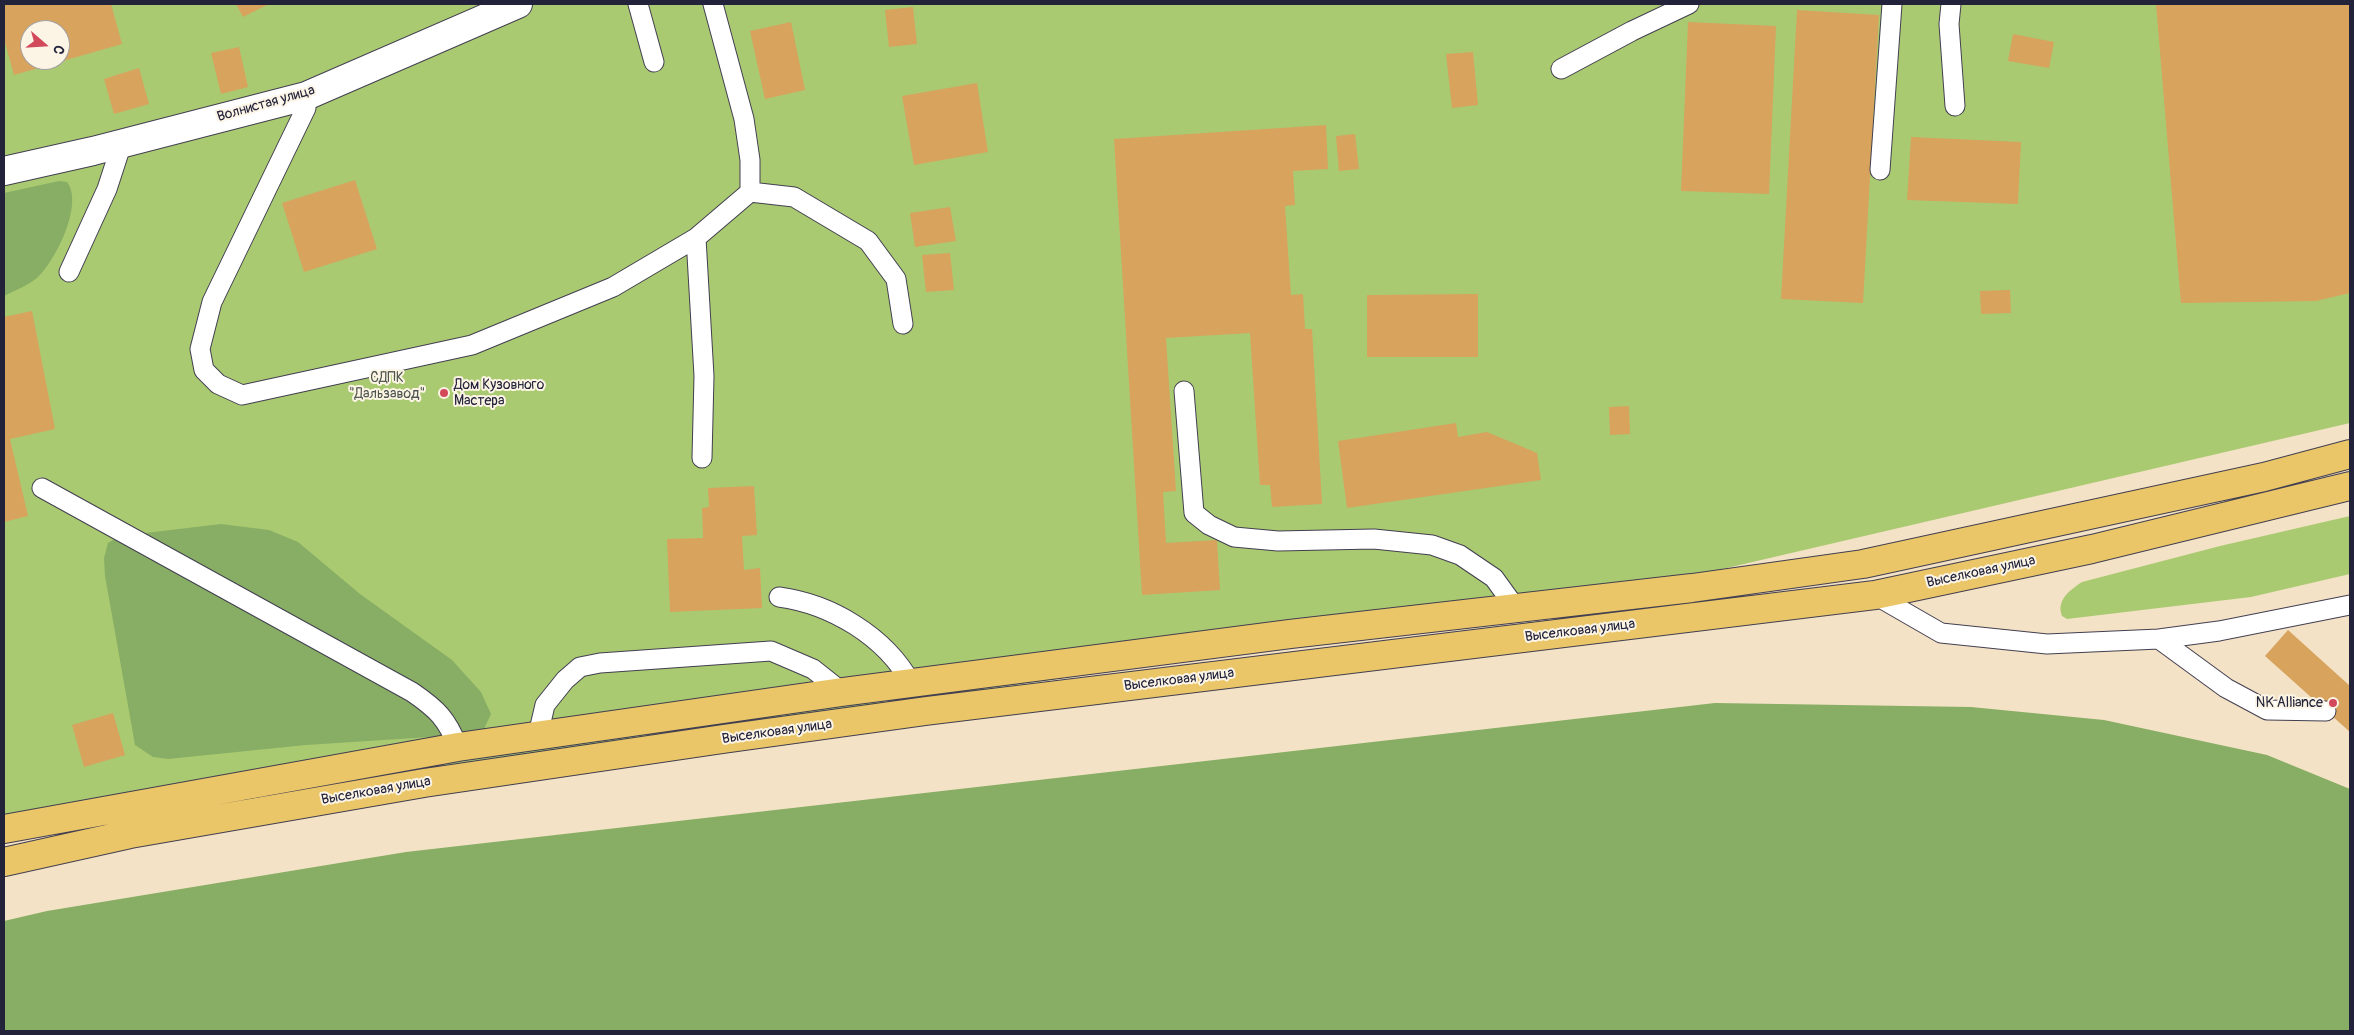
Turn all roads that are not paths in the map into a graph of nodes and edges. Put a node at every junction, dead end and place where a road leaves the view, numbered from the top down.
1 (518, 4) edge
2 (638, 4) edge
3 (713, 4) edge
4 (1689, 4) edge
5 (1892, 4) edge
6 (1951, 4) edge
7 (654, 62) dead end
8 (1561, 69) dead end
9 (306, 96) junction
10 (1955, 106) dead end
11 (122, 143) junction
12 (1880, 170) dead end
13 (4, 171) edge
14 (750, 192) junction
15 (696, 238) junction
16 (69, 272) dead end
17 (903, 324) dead end
18 (1184, 391) dead end
19 (2350, 454) edge
20 (702, 458) dead end
21 (2350, 486) edge
22 (42, 488) dead end
23 (1875, 595) junction
24 (779, 597) dead end
25 (2350, 604) edge
26 (1515, 607) junction
27 (2159, 639) junction
28 (911, 683) junction
29 (842, 692) junction
30 (2326, 710) dead end
31 (538, 735) junction
32 (458, 747) junction
33 (4, 829) edge
34 (4, 862) edge

1 - 9 street, Волнистая улица
2 - 7 lane
3 - 14 lane
4 - 8 lane
5 - 12 lane
6 - 10 lane
9 - 11 street, Волнистая улица
9 - 15 lane
11 - 13 street, Волнистая улица
11 - 16 lane
14 - 15 lane
14 - 17 lane
15 - 20 lane
18 - 26 lane
19 - 26 main road
21 - 23 main road, Выселковая улица
22 - 32 lane
23 - 27 lane
23 - 34 main road, Выселковая улица
24 - 28 lane
25 - 27 lane
26 - 28 main road
27 - 30 lane
28 - 29 main road
29 - 31 main road
29 - 31 lane
31 - 32 main road
32 - 33 main road

